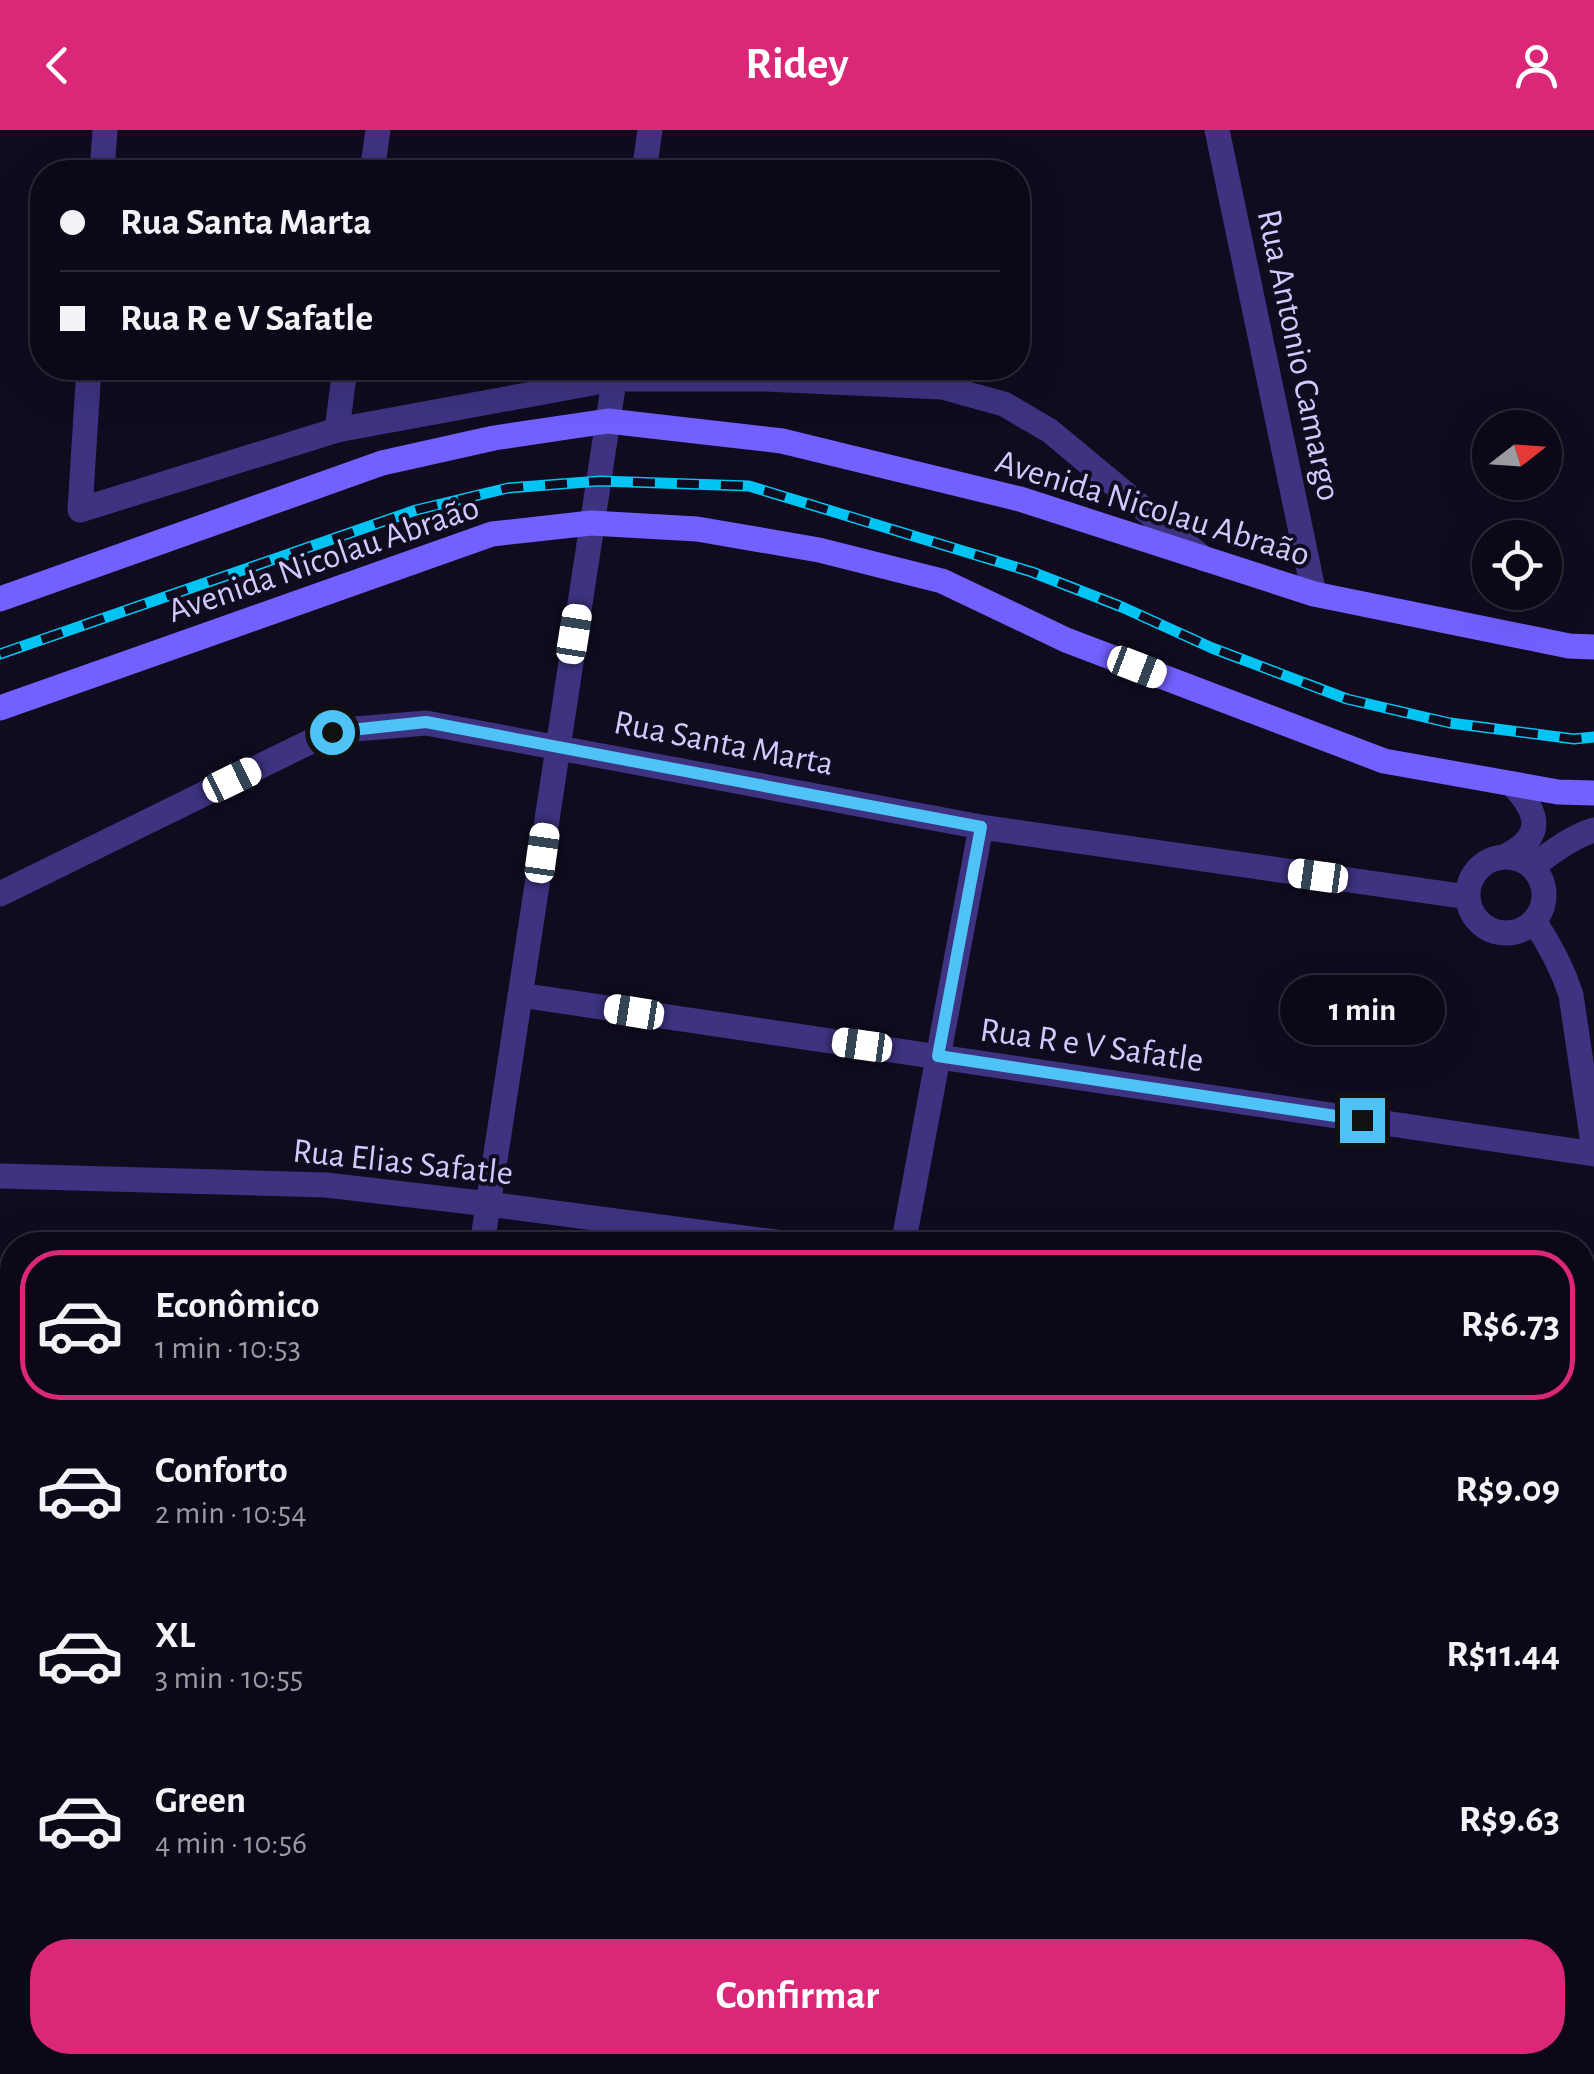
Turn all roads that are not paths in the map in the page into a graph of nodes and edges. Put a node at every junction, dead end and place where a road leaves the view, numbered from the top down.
1 (105, 130) edge
2 (378, 130) edge
3 (650, 130) edge
4 (1218, 130) edge
5 (103, 160) edge
6 (374, 160) edge
7 (646, 160) edge
8 (89, 380) edge
9 (344, 380) edge
10 (581, 380) edge
11 (614, 380) edge
12 (800, 380) edge
13 (608, 421) junction
14 (337, 430) junction
15 (591, 522) junction
16 (1205, 560) junction
17 (1314, 594) junction
18 (0, 599) edge
19 (1594, 648) edge
20 (0, 708) edge
21 (558, 746) junction
22 (1512, 784) junction
23 (1594, 793) edge
24 (981, 827) junction
25 (1594, 830) edge
26 (1504, 857) junction
27 (1532, 867) junction
28 (0, 894) edge
29 (1468, 897) junction
30 (1534, 921) junction
31 (520, 995) junction
32 (938, 1056) junction
33 (1594, 1152) edge
34 (0, 1176) edge
35 (489, 1204) junction
36 (484, 1232) edge
37 (700, 1232) edge
38 (905, 1232) edge

1 - 5 street
2 - 6 street
3 - 7 street
4 - 17 street, Rua Antonio Camargo
8 - 14 street
9 - 14 street
10 - 14 street
11 - 13 street
12 - 16 street
13 - 15 street
13 - 16 street, Avenida Nicolau Abraão
13 - 18 street, Avenida Nicolau Abraão
15 - 20 street, Avenida Nicolau Abraão
15 - 21 street
15 - 22 street, Avenida Nicolau Abraão
16 - 17 street, Avenida Nicolau Abraão
17 - 19 street, Avenida Nicolau Abraão
21 - 24 street, Rua Santa Marta
21 - 28 street, Rua Santa Marta
21 - 31 street
22 - 23 street, Avenida Nicolau Abraão
22 - 26 street
24 - 29 street, Rua Santa Marta
24 - 32 street
25 - 27 street
26 - 27 street
26 - 29 street
27 - 30 street
29 - 30 street
30 - 33 street
31 - 32 street, Rua R e V Safatle
31 - 35 street
32 - 33 street, Rua R e V Safatle
32 - 38 street
34 - 35 street, Rua Elias Safatle
35 - 36 street
35 - 37 street, Rua Elias Safatle

